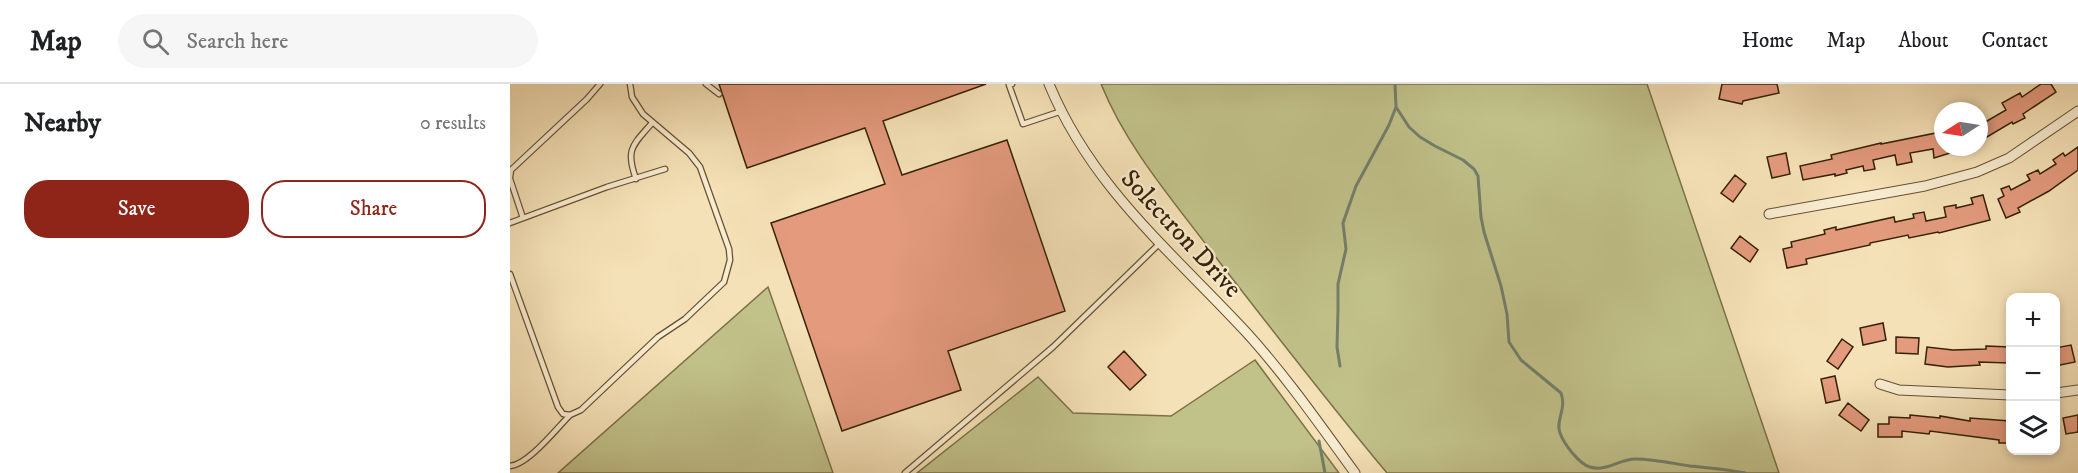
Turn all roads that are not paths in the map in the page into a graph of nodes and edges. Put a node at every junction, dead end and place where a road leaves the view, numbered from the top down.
1 (600, 84) edge
2 (630, 84) edge
3 (706, 84) edge
4 (1012, 84) edge
5 (1049, 84) edge
6 (719, 94) dead end
7 (1062, 111) junction
8 (2078, 111) edge
9 (652, 123) junction
10 (665, 169) dead end
11 (511, 170) edge
12 (510, 178) edge
13 (636, 179) junction
14 (1769, 214) dead end
15 (523, 218) junction
16 (510, 224) edge
17 (1159, 244) junction
18 (510, 274) edge
19 (1880, 384) dead end
20 (2078, 390) edge
21 (2060, 392) edge
22 (2006, 395) edge
23 (570, 415) junction
24 (510, 466) edge
25 (905, 473) edge
26 (1355, 473) edge

1 - 11 lane
2 - 9 lane
3 - 6 lane
4 - 7 lane
5 - 7 street, Solectron Drive
7 - 17 street, Solectron Drive
8 - 14 street
9 - 13 lane
9 - 23 lane
10 - 13 lane
11 - 12 lane
12 - 15 lane
13 - 15 lane
15 - 16 lane
17 - 25 lane
17 - 26 street, Solectron Drive
18 - 23 lane
19 - 22 street
20 - 21 street
23 - 24 lane

